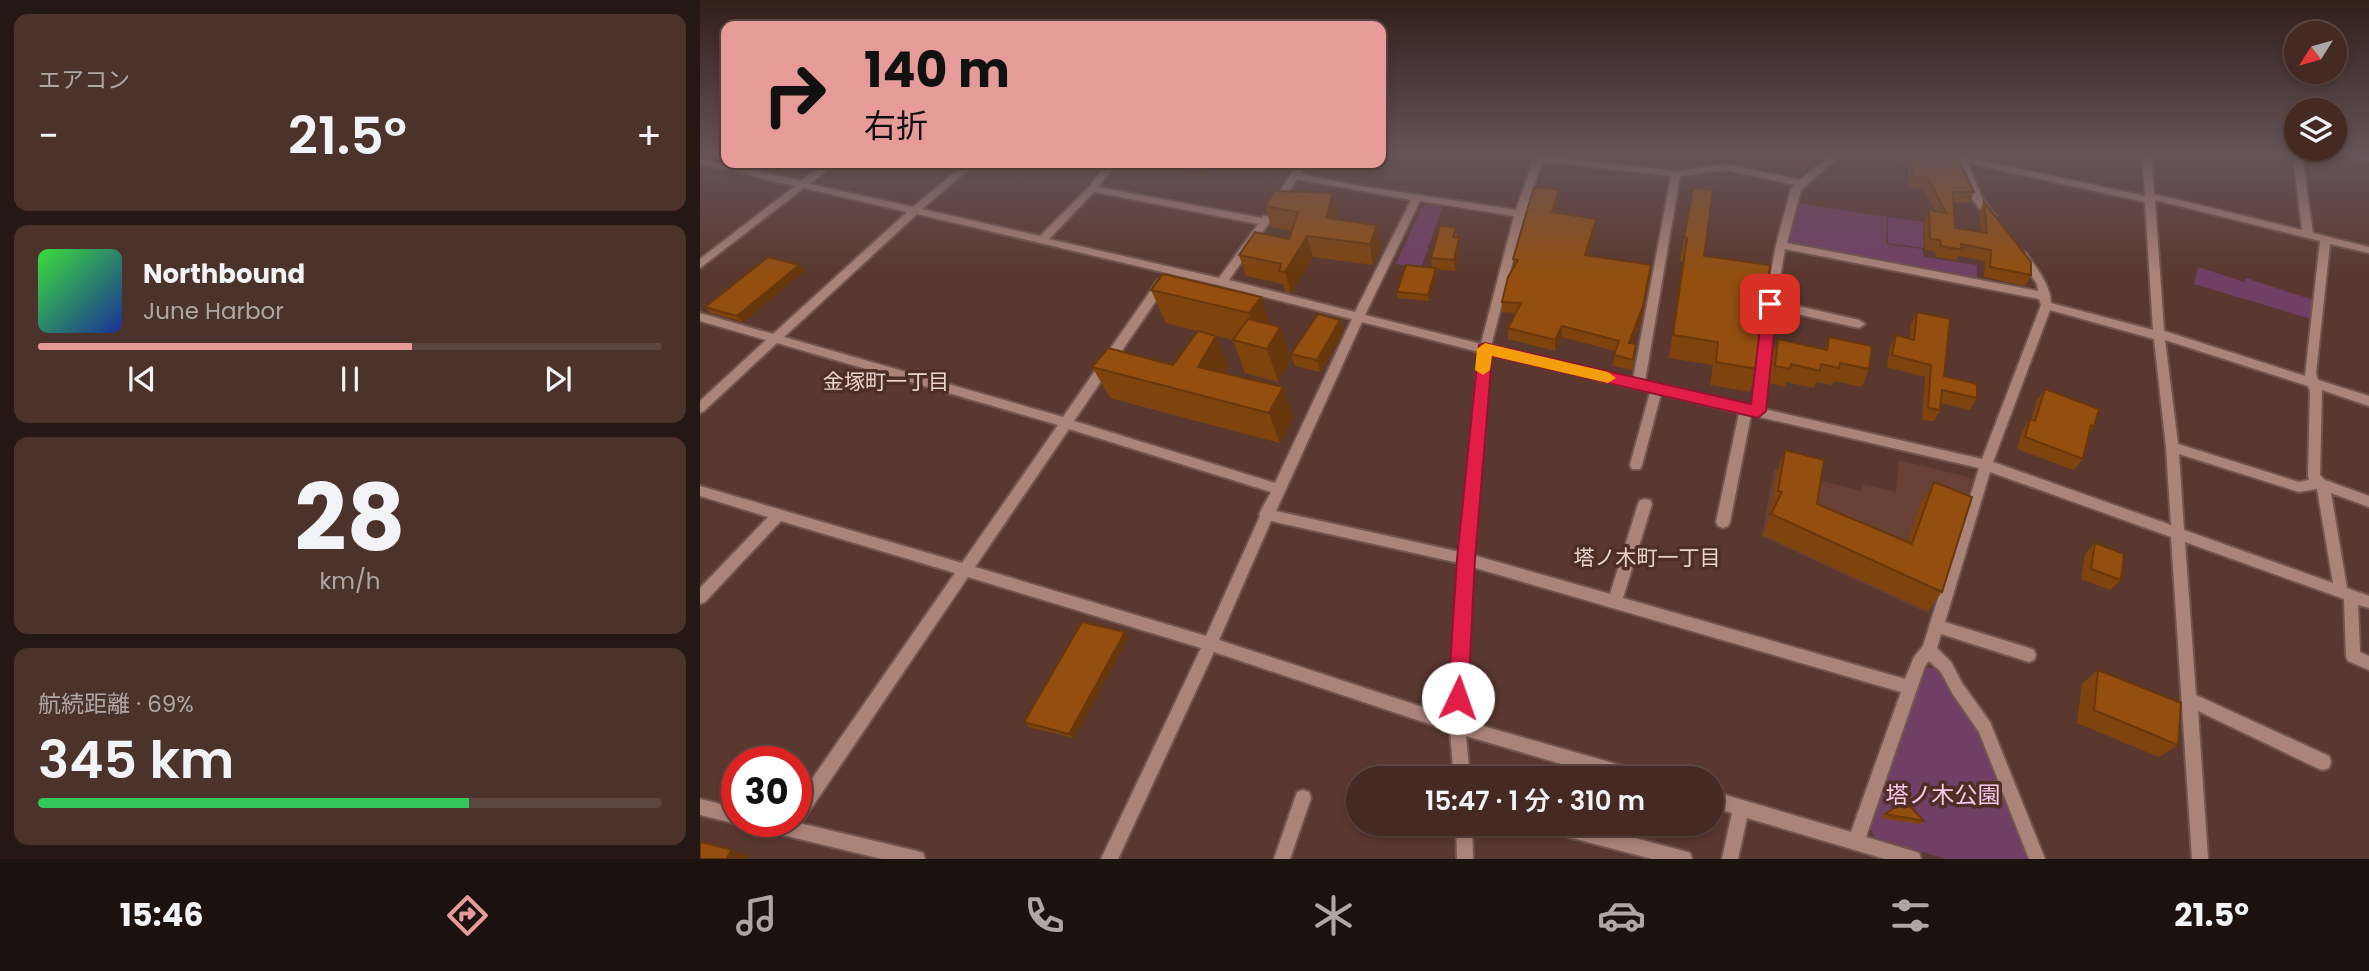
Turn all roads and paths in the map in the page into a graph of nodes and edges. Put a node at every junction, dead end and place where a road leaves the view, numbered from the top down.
1 (789, 195) edge
2 (842, 195) edge
3 (934, 195) edge
4 (1086, 195) edge
5 (1124, 195) edge
6 (1283, 195) edge
7 (1396, 195) edge
8 (1526, 195) edge
9 (1672, 195) edge
10 (1795, 195) edge
11 (1976, 195) edge
12 (2137, 195) edge
13 (2303, 195) edge
14 (2150, 198) junction
15 (1416, 199) junction
16 (915, 211) junction
17 (1520, 214) junction
18 (1264, 222) junction
19 (2003, 229) edge
20 (2308, 236) junction
21 (1042, 240) junction
22 (2325, 240) junction
23 (1781, 245) junction
24 (2016, 247) edge
25 (2369, 250) edge
26 (700, 264) edge
27 (1171, 271) junction
28 (1222, 282) junction
29 (2046, 300) junction
30 (1770, 304) junction
31 (1358, 316) junction
32 (700, 317) edge
33 (1859, 324) dead end
34 (2159, 335) junction
35 (775, 338) junction
36 (1485, 349) junction
37 (2314, 382) junction
38 (1638, 385) junction
39 (1657, 389) junction
40 (2369, 401) edge
41 (700, 408) edge
42 (1752, 410) junction
43 (1066, 423) junction
44 (2172, 447) junction
45 (1636, 464) dead end
46 (1986, 465) junction
47 (2319, 483) junction
48 (1278, 489) junction
49 (700, 491) edge
50 (2369, 502) edge
51 (1645, 504) dead end
52 (778, 514) junction
53 (1266, 514) junction
54 (1723, 522) dead end
55 (2177, 535) junction
56 (1466, 559) junction
57 (965, 571) junction
58 (2346, 593) junction
59 (700, 598) edge
60 (1615, 601) junction
61 (2369, 602) edge
62 (1936, 626) junction
63 (1210, 644) junction
64 (1929, 650) junction
65 (2029, 655) dead end
66 (2369, 663) edge
67 (1910, 688) junction
68 (2188, 699) junction
69 (1457, 726) junction
70 (2323, 762) dead end
71 (1461, 766) edge
72 (1596, 766) edge
73 (812, 793) edge
74 (1303, 798) dead end
75 (1724, 802) edge
76 (700, 807) edge
77 (1741, 807) junction
78 (721, 812) edge
79 (812, 828) edge
80 (1464, 836) edge
81 (1595, 836) edge
82 (1856, 841) junction
83 (917, 859) edge
84 (1109, 859) edge
85 (1282, 859) edge
86 (1465, 859) edge
87 (1684, 859) edge
88 (1730, 859) edge
89 (1913, 859) edge
90 (2037, 859) edge
91 (2200, 859) edge

1 - 26 street
2 - 16 street
3 - 16 street
4 - 21 street
5 - 18 street
6 - 18 street
7 - 15 street
8 - 17 street
9 - 38 street
10 - 23 street
11 - 19 street
12 - 14 street
13 - 20 street
14 - 20 street
14 - 34 street
15 - 17 street
15 - 31 street
16 - 21 street
16 - 35 street
17 - 36 street
18 - 28 street
20 - 22 street
21 - 27 street
22 - 25 street
22 - 37 street
23 - 29 street
23 - 30 street
24 - 29 street
27 - 28 street
27 - 43 street
28 - 31 street
29 - 34 street
29 - 46 street
30 - 33 street
30 - 42 street
31 - 36 street
31 - 48 street
32 - 35 street
34 - 37 street
34 - 44 street
35 - 41 street
35 - 43 street
36 - 38 street
36 - 56 street
37 - 40 street
37 - 47 street
38 - 39 street
39 - 42 street
39 - 45 street
42 - 46 street
42 - 54 street
43 - 48 street
43 - 57 street
44 - 47 street
44 - 55 street
46 - 55 street
46 - 62 street
47 - 50 street
47 - 58 street
48 - 53 street
49 - 52 street
51 - 60 street
52 - 57 street
52 - 59 street
53 - 56 street
53 - 63 street
55 - 58 street
55 - 68 street
56 - 60 street
56 - 69 street
57 - 63 street
57 - 73 street
58 - 61 street
58 - 66 street
60 - 67 street
62 - 64 street
62 - 65 street
63 - 69 street
63 - 84 street
64 - 67 street
64 - 90 street
67 - 82 street
68 - 70 street
68 - 91 street
69 - 71 street
69 - 72 street
74 - 85 street
75 - 77 street
76 - 78 street
77 - 82 street
77 - 88 street
79 - 83 street
80 - 86 street
81 - 87 street
82 - 89 street

